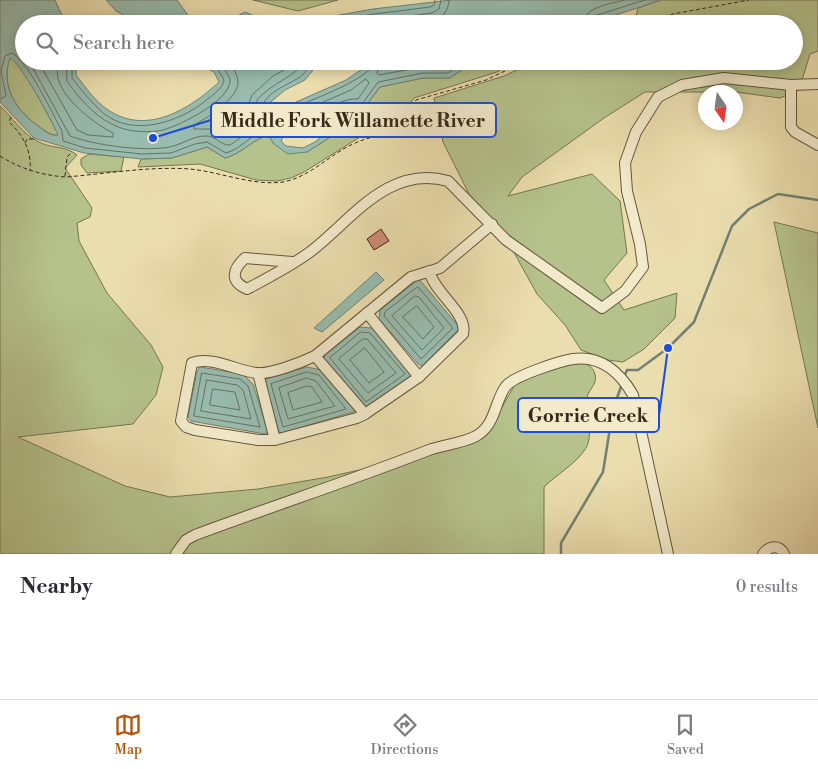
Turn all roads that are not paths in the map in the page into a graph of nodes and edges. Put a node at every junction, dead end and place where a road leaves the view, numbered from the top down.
1 (818, 84) edge
2 (791, 85) junction
3 (818, 146) edge
4 (492, 224) junction
5 (292, 262) junction
6 (429, 271) junction
7 (368, 313) junction
8 (315, 356) junction
9 (258, 374) junction
10 (419, 377) junction
11 (365, 414) junction
12 (275, 440) junction
13 (176, 554) edge
14 (668, 554) edge
15 (763, 554) edge
16 (784, 554) edge

1 - 2 lane
2 - 3 lane
2 - 4 lane
4 - 5 lane
4 - 6 lane
5 - 5 lane
6 - 7 lane
6 - 10 lane
7 - 8 lane
7 - 10 lane
8 - 9 lane
8 - 11 lane
9 - 12 lane
9 - 12 lane
10 - 11 lane
11 - 12 lane
13 - 14 lane
15 - 16 lane

